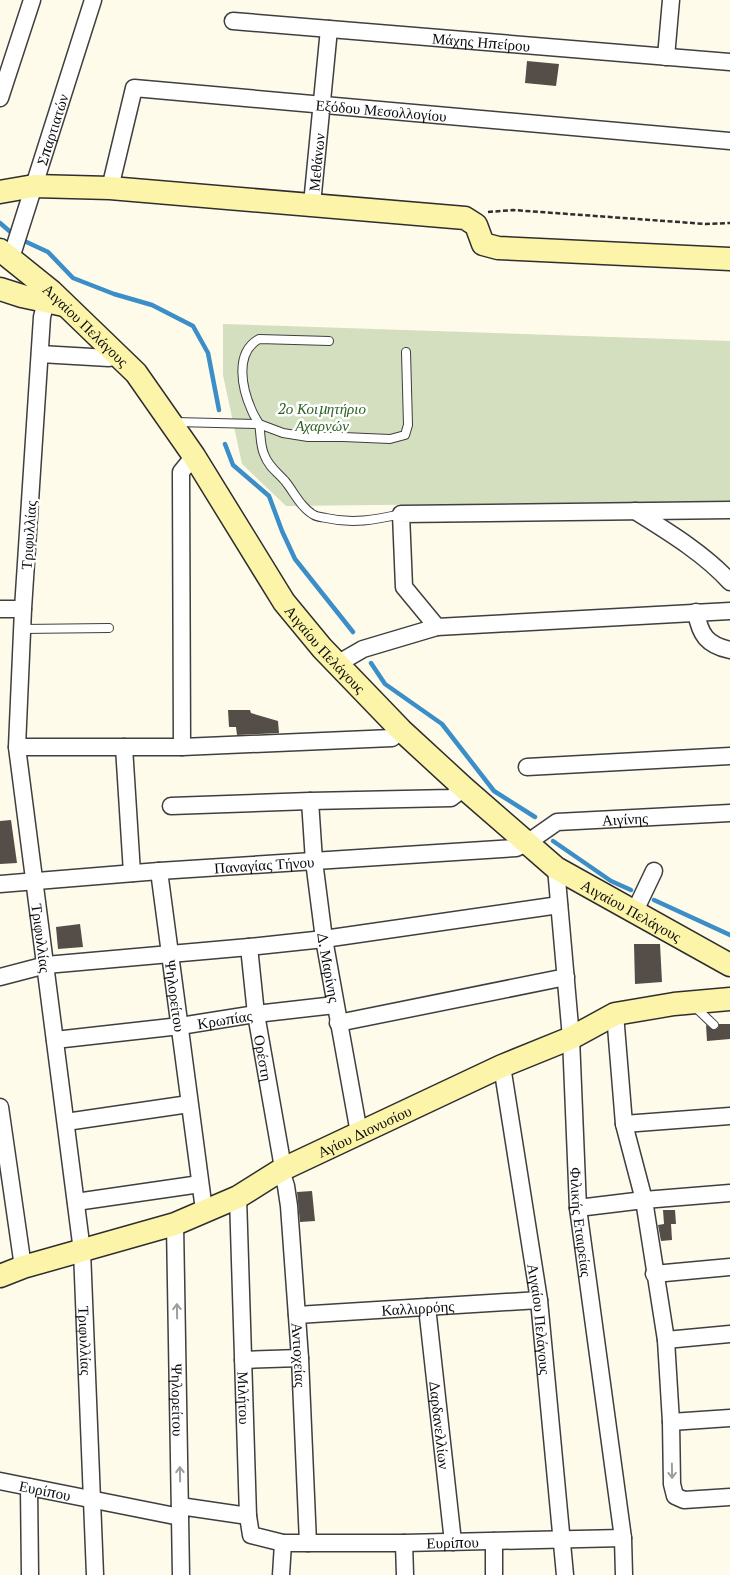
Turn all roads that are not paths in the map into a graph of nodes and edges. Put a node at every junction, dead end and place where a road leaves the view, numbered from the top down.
1 (32, 0) edge
2 (93, 0) edge
3 (671, 0) edge
4 (233, 21) dead end
5 (329, 29) junction
6 (666, 57) junction
7 (730, 62) edge
8 (0, 98) edge
9 (322, 106) junction
10 (730, 141) edge
11 (34, 186) junction
12 (110, 188) junction
13 (0, 192) edge
14 (312, 204) junction
15 (5, 254) edge
16 (730, 259) edge
17 (0, 288) edge
18 (56, 303) junction
19 (329, 342) dead end
20 (115, 352) junction
21 (406, 352) dead end
22 (40, 354) junction
23 (171, 422) junction
24 (259, 424) junction
25 (194, 456) junction
26 (730, 510) edge
27 (635, 511) junction
28 (401, 514) junction
29 (730, 582) edge
30 (0, 609) edge
31 (23, 609) junction
32 (730, 611) edge
33 (696, 612) junction
34 (437, 627) junction
35 (109, 628) dead end
36 (22, 629) junction
37 (730, 650) edge
38 (338, 664) junction
39 (401, 730) junction
40 (17, 747) junction
41 (124, 747) junction
42 (182, 747) junction
43 (730, 756) edge
44 (526, 767) dead end
45 (464, 788) junction
46 (310, 801) junction
47 (171, 806) dead end
48 (730, 813) edge
49 (527, 843) junction
50 (314, 861) junction
51 (556, 868) junction
52 (159, 871) junction
53 (654, 872) dead end
54 (132, 873) junction
55 (35, 881) junction
56 (0, 884) edge
57 (559, 905) junction
58 (634, 913) junction
59 (324, 939) junction
60 (249, 947) junction
61 (171, 953) junction
62 (46, 965) junction
63 (730, 965) edge
64 (566, 976) junction
65 (0, 977) edge
66 (730, 999) edge
67 (690, 1003) junction
68 (335, 1005) junction
69 (256, 1014) junction
70 (616, 1014) junction
71 (338, 1023) junction
72 (714, 1025) dead end
73 (180, 1026) junction
74 (571, 1038) junction
75 (55, 1040) junction
76 (502, 1066) junction
77 (190, 1104) junction
78 (0, 1107) edge
79 (730, 1116) edge
80 (66, 1122) junction
81 (624, 1124) junction
82 (359, 1133) junction
83 (281, 1170) junction
84 (200, 1184) junction
85 (730, 1193) edge
86 (238, 1197) junction
87 (644, 1200) junction
88 (76, 1202) junction
89 (578, 1208) junction
90 (204, 1210) junction
91 (175, 1224) junction
92 (82, 1251) junction
93 (23, 1267) junction
94 (730, 1267) edge
95 (654, 1274) junction
96 (0, 1276) edge
97 (539, 1300) junction
98 (427, 1307) junction
99 (297, 1316) junction
100 (730, 1334) edge
101 (666, 1340) junction
102 (300, 1358) junction
103 (243, 1360) junction
104 (730, 1418) edge
105 (671, 1422) junction
106 (0, 1481) edge
107 (29, 1487) junction
108 (730, 1497) edge
109 (92, 1498) junction
110 (180, 1511) junction
111 (248, 1516) junction
112 (623, 1538) junction
113 (563, 1540) junction
114 (494, 1541) junction
115 (453, 1542) junction
116 (283, 1543) junction
117 (308, 1543) junction
118 (404, 1543) junction
119 (30, 1575) edge
120 (96, 1575) edge
121 (181, 1575) edge
122 (281, 1575) edge
123 (404, 1575) edge
124 (494, 1575) edge
125 (565, 1575) edge
126 (624, 1575) edge

1 - 8 street
2 - 11 street, Σπαρτιατών
3 - 6 street
4 - 5 street, Μάχης Ηπείρου
5 - 6 street, Μάχης Ηπείρου
5 - 9 street, Μεθάνων
6 - 7 street, Μάχης Ηπείρου
9 - 10 street, Εξόδου Μεσολλογίου
9 - 12 street, Εξόδου Μεσολλογίου
9 - 14 street, Μεθάνων
11 - 12 street
11 - 13 street
11 - 15 street, Σπαρτιατών
12 - 14 street
14 - 16 street
15 - 18 street, Αιγαίου Πελάγους
17 - 18 street
18 - 20 street, Αιγαίου Πελάγους
18 - 22 street, Τριφυλλίας
19 - 24 lane
20 - 22 street
20 - 23 street, Αιγαίου Πελάγους
21 - 24 lane
22 - 31 street, Τριφυλλίας
23 - 24 lane
23 - 25 street, Αιγαίου Πελάγους
24 - 28 lane
25 - 38 street, Αιγαίου Πελάγους
25 - 42 street
26 - 27 street
27 - 28 street
27 - 29 street
28 - 34 street
30 - 31 street
31 - 36 street, Τριφυλλίας
32 - 33 street
33 - 34 street
33 - 37 street
34 - 38 street
35 - 36 lane
36 - 40 street, Τριφυλλίας
38 - 39 street, Αιγαίου Πελάγους
39 - 42 street
39 - 45 street, Αιγαίου Πελάγους
40 - 41 street
40 - 55 street, Τριφυλλίας
41 - 42 street
41 - 54 street
43 - 44 street
45 - 46 street
45 - 49 street, Αιγαίου Πελάγους
46 - 47 street
46 - 50 street, Δ. Μαρίνης
48 - 49 street, Αιγίνης
49 - 50 street, Παναγίας Τήνου
49 - 51 street, Αιγαίου Πελάγους
50 - 52 street, Παναγίας Τήνου
50 - 59 street, Δ. Μαρίνης
51 - 57 street, Φιλικής Εταιρείας
51 - 58 street, Αιγαίου Πελάγους
52 - 54 street, Παναγίας Τήνου
52 - 61 street, Ψηλορείτου
53 - 58 street
54 - 55 street, Παναγίας Τήνου
55 - 56 street, Παναγίας Τήνου
55 - 62 street, Τριφυλλίας
57 - 59 street
57 - 64 street, Φιλικής Εταιρείας
58 - 63 street, Αιγαίου Πελάγους
59 - 60 street
59 - 68 street, Δ. Μαρίνης
60 - 61 street
60 - 69 street, Ορέστη
61 - 62 street
61 - 73 street, Ψηλορείτου
62 - 65 street
62 - 75 street, Τριφυλλίας
64 - 71 street
64 - 74 street, Φιλικής Εταιρείας
66 - 67 street, Αγίου Διονυσίου
67 - 70 street, Αγίου Διονυσίου
67 - 72 lane
68 - 69 street, Κρωπίας
68 - 71 street, Δ. Μαρίνης
69 - 73 street, Κρωπίας
69 - 83 street, Ορέστη
70 - 74 street, Αγίου Διονυσίου
70 - 81 street
71 - 82 street, Δ. Μαρίνης
73 - 75 street, Κρωπίας
73 - 77 street, Ψηλορείτου
74 - 76 street, Αγίου Διονυσίου
74 - 89 street, Φιλικής Εταιρείας
75 - 80 street, Τριφυλλίας
76 - 82 street, Αγίου Διονυσίου
76 - 97 street, Αιγαίου Πελάγους
77 - 80 street
77 - 84 street, Ψηλορείτου
78 - 93 street
79 - 81 street
80 - 88 street, Τριφυλλίας
81 - 87 street
82 - 83 street, Αγίου Διονυσίου
83 - 86 street, Αγίου Διονυσίου
83 - 99 street, Αντιοχείας
84 - 88 street
84 - 90 street, Ψηλορείτου
85 - 87 street
86 - 90 street, Αγίου Διονυσίου
86 - 103 street, Μιλήτου
87 - 89 street
87 - 95 street
88 - 92 street, Τριφυλλίας
89 - 112 street, Φιλικής Εταιρείας
90 - 91 street, Αγίου Διονυσίου
91 - 92 street, Αγίου Διονυσίου
110 -> 91 street, Ψηλορείτου
92 - 93 street, Αγίου Διονυσίου
92 - 109 street, Τριφυλλίας
93 - 96 street, Αγίου Διονυσίου
94 - 95 street
95 - 101 street
97 - 98 street, Καλλιρρόης
97 - 113 street, Αιγαίου Πελάγους
98 - 99 street, Καλλιρρόης
98 - 115 street, Δαρδανελλίων
99 - 102 street, Αντιοχείας
100 - 101 street
101 - 105 street
102 - 103 street
102 - 117 street, Αντιοχείας
103 - 111 street, Μιλήτου
104 - 105 street
105 -> 108 street
106 - 107 street, Ευρίπου
107 - 109 street, Ευρίπου
107 - 119 street
109 - 110 street, Ευρίπου
109 - 120 street, Τριφυλλίας
110 - 111 street, Ευρίπου
110 - 121 street, Ψηλορείτου
111 - 116 street, Μιλήτου
112 - 113 street, Ευρίπου
112 - 126 street, Φιλικής Εταιρείας
113 - 114 street, Ευρίπου
113 - 125 street, Αιγαίου Πελάγους
114 - 115 street, Ευρίπου
114 - 124 street
115 - 118 street, Ευρίπου
116 - 117 street, Ευρίπου
116 - 122 street
117 - 118 street, Ευρίπου
118 - 123 street

